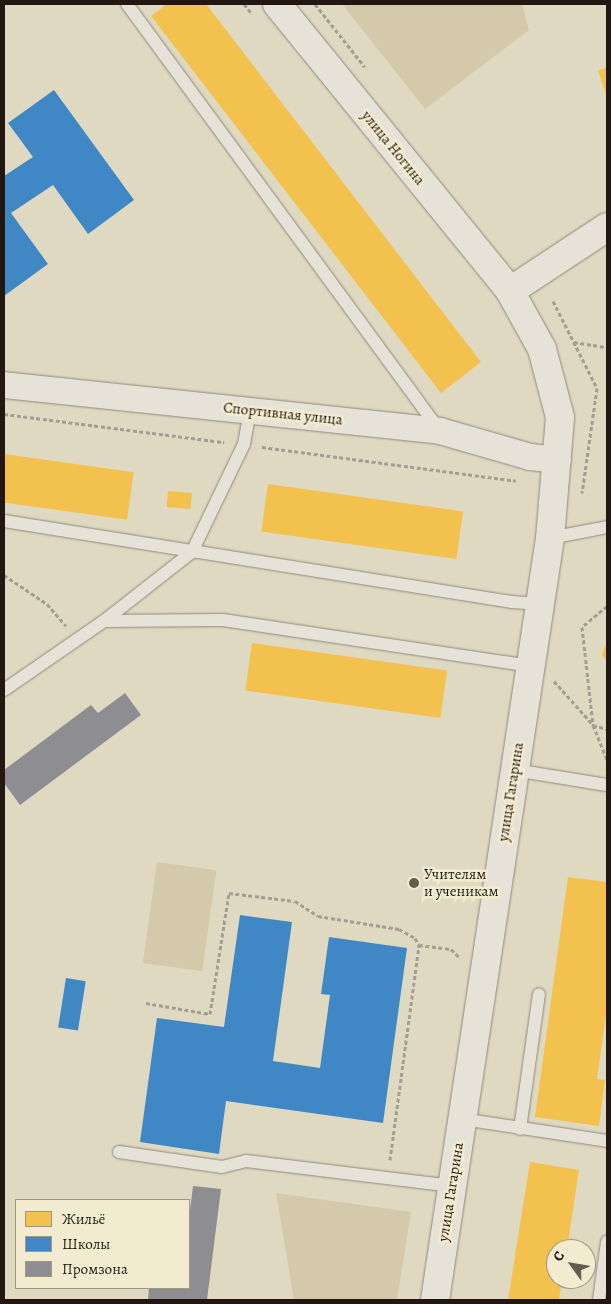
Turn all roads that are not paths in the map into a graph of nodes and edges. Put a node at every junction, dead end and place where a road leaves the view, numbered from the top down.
1 (127, 4) edge
2 (267, 12) edge
3 (607, 227) edge
4 (510, 291) junction
5 (4, 385) edge
6 (250, 410) junction
7 (440, 431) junction
8 (558, 460) junction
9 (4, 521) edge
10 (607, 527) edge
11 (550, 538) junction
12 (192, 552) junction
13 (539, 604) junction
14 (104, 621) junction
15 (530, 666) junction
16 (4, 690) edge
17 (514, 770) junction
18 (607, 785) edge
19 (539, 994) dead end
20 (462, 1120) junction
21 (520, 1129) junction
22 (607, 1141) edge
23 (119, 1152) dead end
24 (452, 1186) junction
25 (607, 1242) edge
26 (435, 1300) edge
27 (599, 1300) edge

1 - 7 lane
2 - 4 street, улица Ногина
3 - 4 street
4 - 8 street, улица Гагарина
5 - 6 street, Спортивная улица
6 - 7 street, Спортивная улица
6 - 12 lane
7 - 8 street, Спортивная улица
8 - 11 street, улица Гагарина
9 - 12 lane
10 - 11 lane
11 - 13 street, улица Гагарина
12 - 13 lane
12 - 14 lane
13 - 15 street, улица Гагарина
14 - 15 lane
14 - 16 lane
15 - 17 street, улица Гагарина
17 - 18 lane
17 - 20 street, улица Гагарина
19 - 21 lane
20 - 21 lane
20 - 24 street, улица Гагарина
21 - 22 lane
23 - 24 lane
24 - 26 street, улица Гагарина
25 - 27 lane

